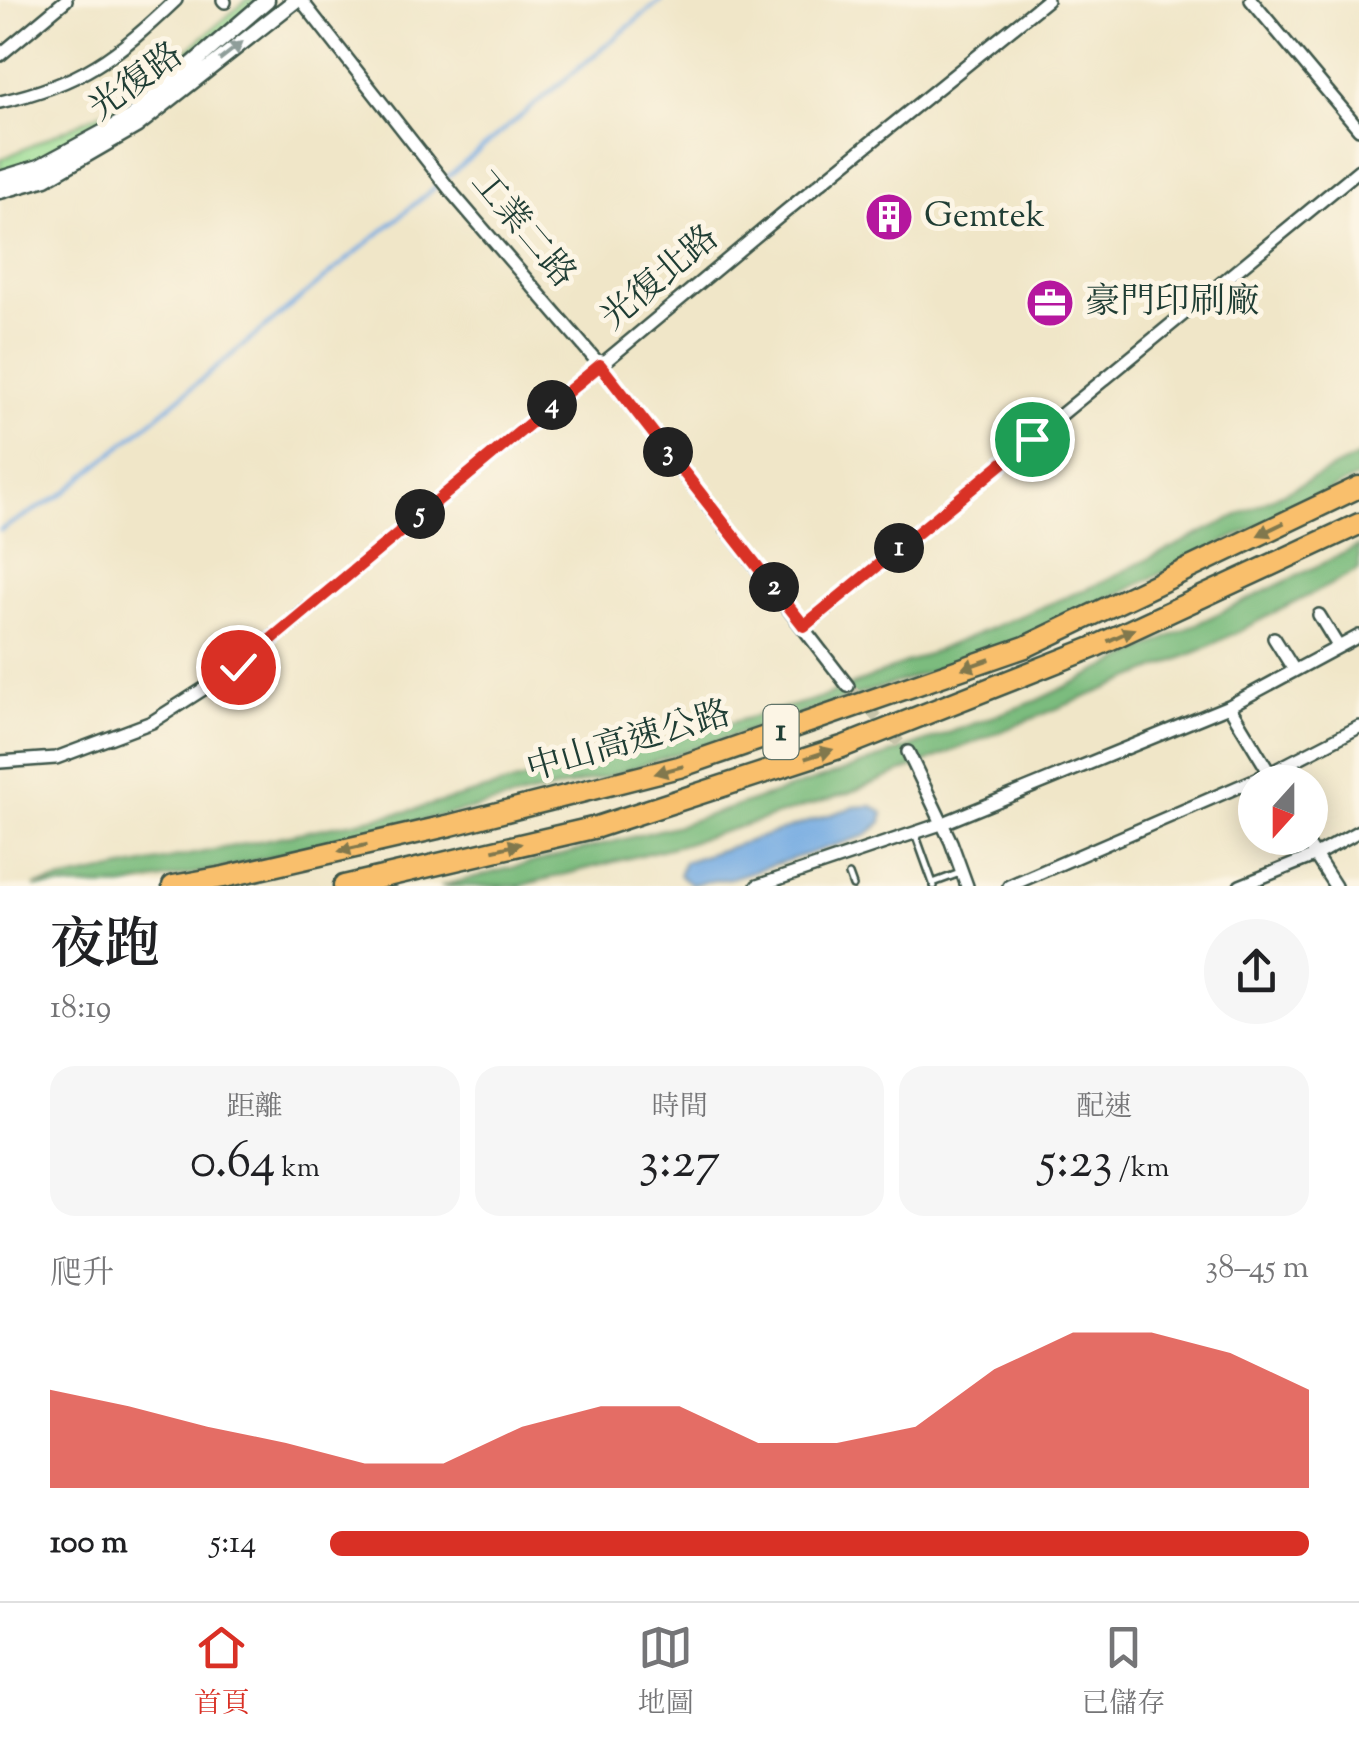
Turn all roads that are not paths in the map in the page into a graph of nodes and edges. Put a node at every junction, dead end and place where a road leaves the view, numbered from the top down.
1 (66, 0) edge
2 (176, 0) edge
3 (267, 0) edge
4 (299, 0) edge
5 (1047, 0) edge
6 (1251, 0) edge
7 (0, 55) edge
8 (0, 102) edge
9 (1359, 129) edge
10 (1359, 170) edge
11 (0, 180) edge
12 (0, 191) edge
13 (600, 365) junction
14 (1359, 486) edge
15 (1359, 524) edge
16 (1320, 615) dead end
17 (804, 626) junction
18 (1359, 636) edge
19 (1274, 638) dead end
20 (1338, 646) junction
21 (1294, 670) junction
22 (848, 686) tunnel mouth
23 (1229, 706) junction
24 (1359, 727) edge
25 (908, 752) tunnel mouth
26 (0, 762) edge
27 (1265, 765) edge
28 (1295, 765) edge
29 (1238, 792) edge
30 (941, 824) junction
31 (1359, 830) edge
32 (914, 833) junction
33 (1314, 856) junction
34 (962, 872) junction
35 (849, 875) dead end
36 (934, 884) edge
37 (173, 886) edge
38 (344, 886) edge
39 (757, 886) edge
40 (853, 886) edge
41 (967, 886) edge
42 (1009, 886) edge
43 (1240, 886) edge
44 (1335, 886) edge

1 - 7 street
2 - 8 street
3 - 11 street, 光復路
12 -> 4 street, 光復路
4 - 13 street, 工業二路
5 - 13 street, 光復北路
6 - 9 street
10 - 17 street
13 - 17 street, 工業二路
13 - 26 street, 光復北路
14 -> 37 highway, 中山高速公路 / 1
38 -> 15 highway, 中山高速公路 / 1
16 - 20 street
17 - 22 street, 工業二路
18 - 20 street
19 - 21 street
20 - 21 street
21 - 23 street
23 - 27 street
23 - 30 street
24 - 28 street
25 - 30 street
29 - 42 street
30 - 32 street
30 - 34 street
31 - 33 street
32 - 36 lane
32 - 39 street
33 - 43 street
33 - 44 street
34 - 36 lane
34 - 41 street
35 - 40 lane

